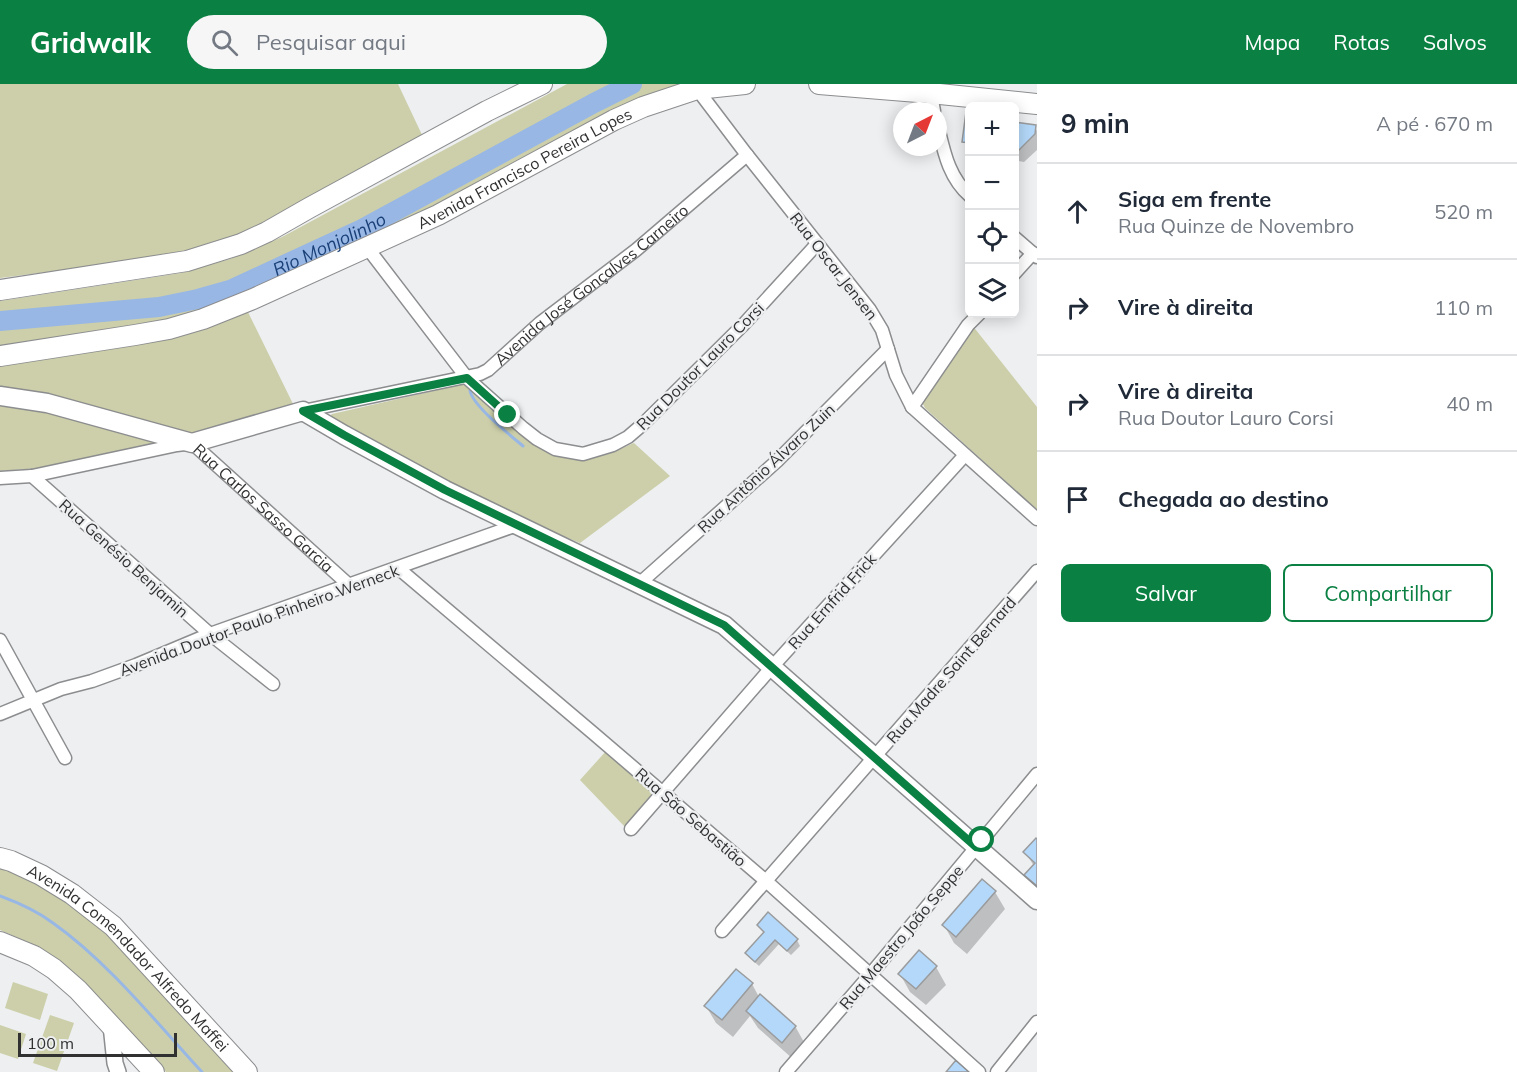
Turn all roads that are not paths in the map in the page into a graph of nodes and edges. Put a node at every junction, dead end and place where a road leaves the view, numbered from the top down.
1 (542, 84) edge
2 (745, 84) edge
3 (819, 84) edge
4 (720, 85) edge
5 (697, 87) edge
6 (932, 96) edge
7 (1037, 104) edge
8 (747, 155) junction
9 (945, 156) edge
10 (965, 191) edge
11 (1019, 241) edge
12 (817, 244) junction
13 (366, 246) junction
14 (1035, 255) edge
15 (1019, 269) edge
16 (0, 290) edge
17 (975, 318) edge
18 (888, 349) junction
19 (0, 357) edge
20 (467, 378) junction
21 (0, 396) edge
22 (912, 407) junction
23 (303, 411) junction
24 (192, 443) junction
25 (965, 455) junction
26 (33, 476) junction
27 (0, 478) edge
28 (1037, 519) edge
29 (518, 525) junction
30 (398, 568) junction
31 (1037, 572) edge
32 (640, 583) junction
33 (349, 585) junction
34 (210, 634) junction
35 (0, 640) edge
36 (772, 667) junction
37 (273, 684) dead end
38 (33, 699) junction
39 (0, 714) edge
40 (875, 757) junction
41 (65, 758) dead end
42 (1037, 774) edge
43 (662, 792) junction
44 (631, 830) dead end
45 (976, 847) junction
46 (0, 858) edge
47 (766, 881) junction
48 (1037, 900) edge
49 (722, 931) dead end
50 (0, 942) edge
51 (870, 975) junction
52 (1037, 1022) edge
53 (111, 1025) junction
54 (118, 1072) edge
55 (153, 1072) edge
56 (247, 1072) edge
57 (786, 1072) edge
58 (979, 1072) edge
59 (997, 1072) edge

1 - 16 main road
2 - 4 main road, Avenida Francisco Pereira Lopes
3 - 6 main road
4 - 5 main road, Avenida Francisco Pereira Lopes
5 - 8 street, Rua Oscar Jensen
5 - 13 main road, Avenida Francisco Pereira Lopes
6 - 7 main road
8 - 12 street, Rua Oscar Jensen
8 - 20 street, Avenida José Gonçalves Carneiro
9 - 10 street
11 - 14 street
12 - 18 street, Rua Oscar Jensen
12 - 20 street, Rua Doutor Lauro Corsi
13 - 19 main road, Avenida Francisco Pereira Lopes
13 - 20 street, Rua Doutor Lauro Corsi
14 - 15 street
17 - 22 street
18 - 22 street, Rua Oscar Jensen
18 - 32 street, Rua Antônio Álvaro Zuin
20 - 23 street, Avenida José Gonçalves Carneiro
21 - 24 main road, Rua Carlos Sasso Garcia
22 - 25 street, Rua Oscar Jensen
23 - 24 main road, Avenida José Gonçalves Carneiro
23 - 29 main road
24 - 26 street, Avenida José Gonçalves Carneiro
24 - 33 street, Rua Carlos Sasso Garcia
25 - 28 street, Rua Oscar Jensen
25 - 36 street, Rua Ernfrid Frick
26 - 27 street, Avenida José Gonçalves Carneiro
26 - 34 street, Rua Genésio Benjamin
29 - 30 street, Avenida Doutor Paulo Pinheiro Werneck
29 - 32 main road
30 - 33 street, Avenida Doutor Paulo Pinheiro Werneck
30 - 43 street, Rua São Sebastião
31 - 40 street, Rua Madre Saint Bernard
32 - 36 main road
33 - 34 street, Avenida Doutor Paulo Pinheiro Werneck
34 - 37 street, Rua Genésio Benjamin
34 - 38 street, Avenida Doutor Paulo Pinheiro Werneck
35 - 38 street
36 - 40 main road
36 - 43 street, Rua Ernfrid Frick
38 - 39 street, Avenida Doutor Paulo Pinheiro Werneck
38 - 41 street
40 - 45 main road
40 - 47 street, Rua Madre Saint Bernard
42 - 45 street, Rua Maestro João Seppe
43 - 44 street, Rua Ernfrid Frick
43 - 47 street, Rua São Sebastião
45 - 48 main road
45 - 51 street, Rua Maestro João Seppe
46 - 56 main road, Avenida Comendador Alfredo Maffei
47 - 49 street, Rua Madre Saint Bernard
47 - 51 street, Rua São Sebastião
50 - 53 main road
51 - 57 street, Rua Maestro João Seppe
51 - 58 street, Rua São Sebastião
52 - 59 street
53 - 54 street
53 - 55 main road

